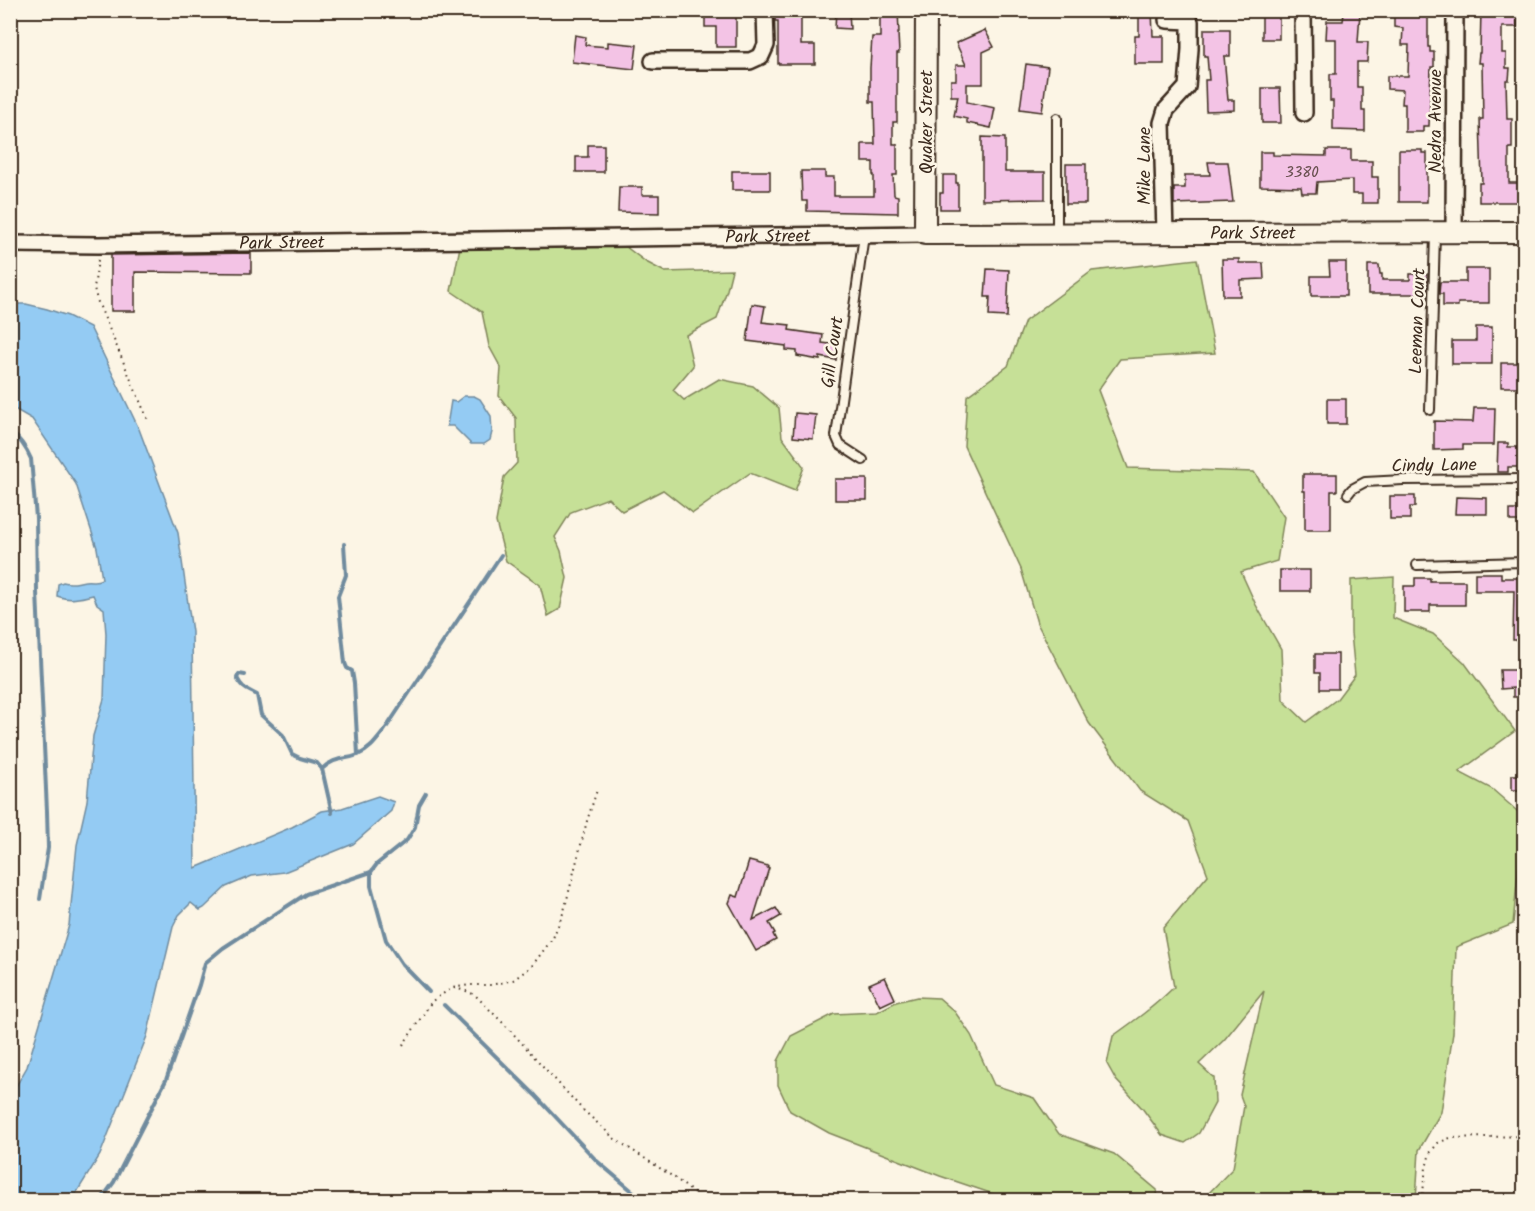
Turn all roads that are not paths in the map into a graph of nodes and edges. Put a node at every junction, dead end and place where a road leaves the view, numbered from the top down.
1 (765, 10) edge
2 (926, 10) edge
3 (1303, 10) edge
4 (1455, 10) edge
5 (1167, 20) dead end
6 (653, 61) dead end
7 (1304, 113) dead end
8 (1057, 118) dead end
9 (1444, 232) junction
10 (1524, 232) edge
11 (925, 234) junction
12 (1058, 234) junction
13 (1165, 234) junction
14 (864, 235) junction
15 (10, 244) edge
16 (1430, 410) dead end
17 (863, 460) dead end
18 (1524, 479) edge
19 (1348, 494) dead end
20 (1524, 562) edge
21 (1417, 565) dead end

1 - 6 street
2 - 11 street, Quaker Street
3 - 7 street
4 - 9 street, Nedra Avenue
5 - 13 street, Mike Lane
8 - 12 lane
9 - 10 street, Park Street
9 - 13 street, Park Street
9 - 16 lane, Leeman Court
11 - 12 street, Park Street
11 - 14 street, Park Street
12 - 13 street, Park Street
14 - 15 street, Park Street
14 - 17 lane, Gill Court
18 - 19 lane, Cindy Lane
20 - 21 lane

